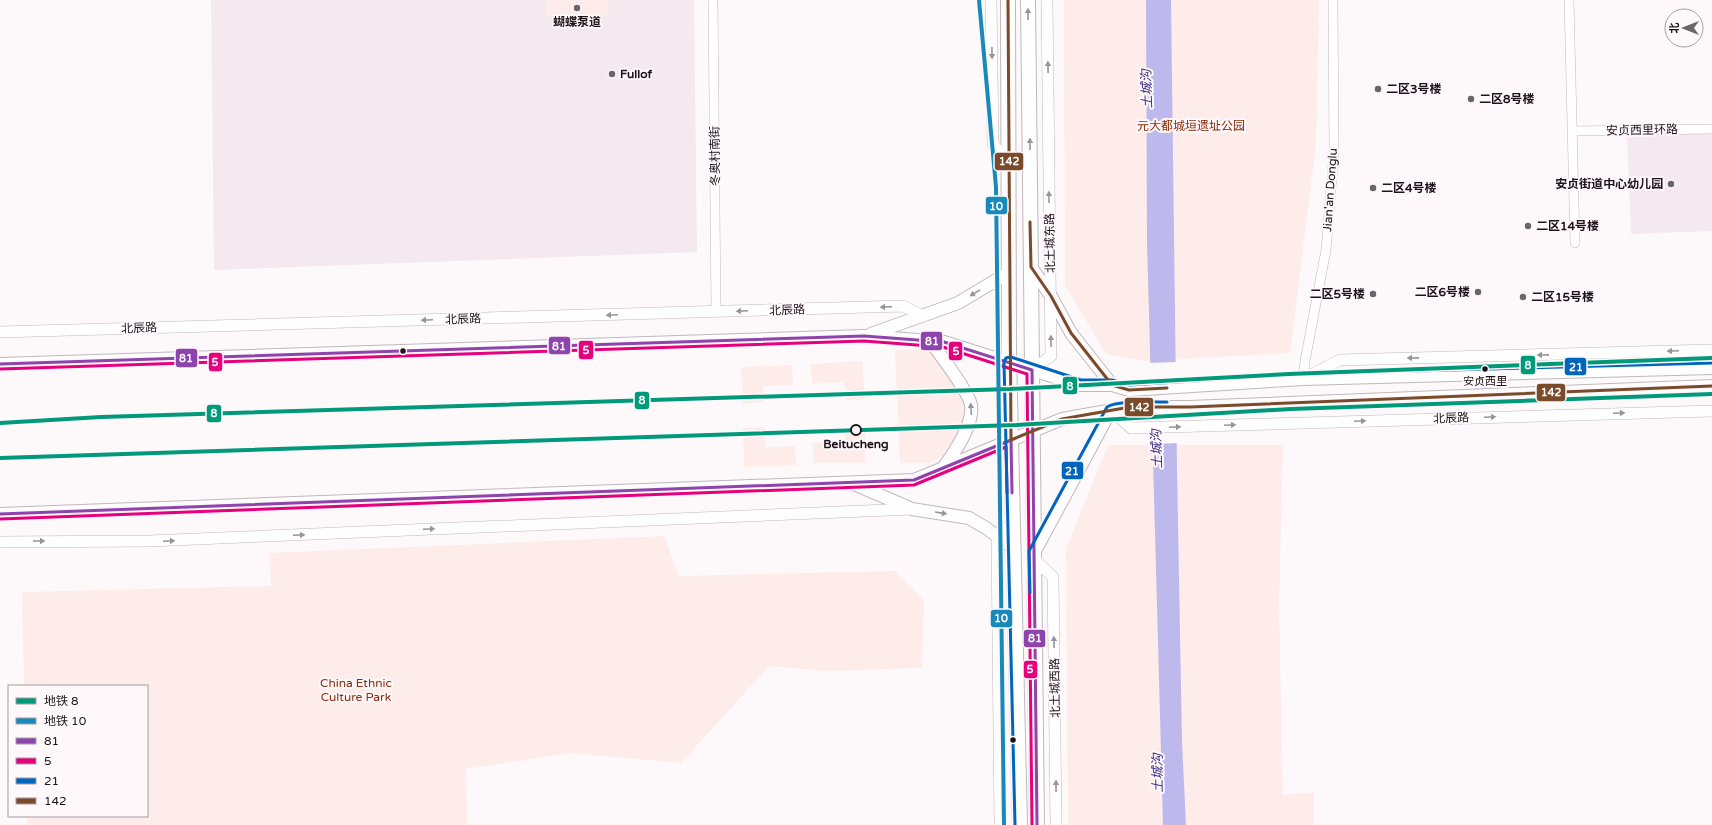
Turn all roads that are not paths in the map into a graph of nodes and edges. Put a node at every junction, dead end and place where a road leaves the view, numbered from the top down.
1 (713, 0) edge
2 (991, 0) edge
3 (1008, 0) edge
4 (1028, 0) edge
5 (1047, 0) edge
6 (1333, 0) edge
7 (1569, 0) edge
8 (1712, 129) edge
9 (1572, 131) junction
10 (1008, 162) junction
11 (1575, 243) dead end
12 (1031, 268) junction
13 (1008, 273) junction
14 (1051, 296) junction
15 (716, 312) junction
16 (923, 316) junction
17 (0, 332) edge
18 (866, 336) junction
19 (930, 341) junction
20 (1712, 350) edge
21 (1009, 362) junction
22 (0, 364) edge
23 (1712, 368) edge
24 (1032, 370) junction
25 (1303, 379) junction
26 (1112, 385) junction
27 (1712, 386) edge
28 (1111, 410) junction
29 (1712, 411) edge
30 (1032, 431) junction
31 (1011, 440) junction
32 (943, 468) junction
33 (851, 483) junction
34 (912, 509) junction
35 (0, 514) edge
36 (1013, 523) junction
37 (997, 536) junction
38 (0, 542) edge
39 (1013, 548) junction
40 (1034, 556) junction
41 (1000, 825) edge
42 (1020, 825) edge
43 (1037, 825) edge
44 (1056, 825) edge

1 - 15 street, 冬奥村南街
2 -> 10 street
3 - 10 main road
12 -> 4 main road, 北土城东路
14 -> 5 street, 北土城东路
6 - 25 street, Jian'an Donglu
7 - 9 street
8 - 9 street, 安贞西里环路
9 - 11 street
10 - 13 main road
12 - 14 main road
12 - 24 main road, 北土城东路
13 -> 16 main road
13 - 21 main road
24 -> 14 street, 北土城东路
14 - 26 main road
16 -> 15 street, 北辰路
15 -> 17 street, 北辰路
16 - 18 main road
18 - 19 main road
18 - 22 main road
19 - 21 main road
32 -> 19 main road
20 -> 25 street
21 - 24 main road
21 - 31 main road
23 - 25 main road
24 - 26 main road
24 - 30 main road
25 - 26 main road
27 - 28 main road
28 -> 29 street, 北辰路
28 - 30 main road
28 - 40 main road
30 - 31 main road
30 - 40 main road
31 - 32 main road
31 - 36 main road
32 - 33 main road
33 - 34 main road
33 - 35 main road
34 -> 37 main road
38 -> 34 street
36 - 37 street
36 - 39 main road
37 - 39 main road
37 - 41 street
39 - 42 main road
40 - 43 main road, 北土城西路
44 -> 40 street, 北土城西路

